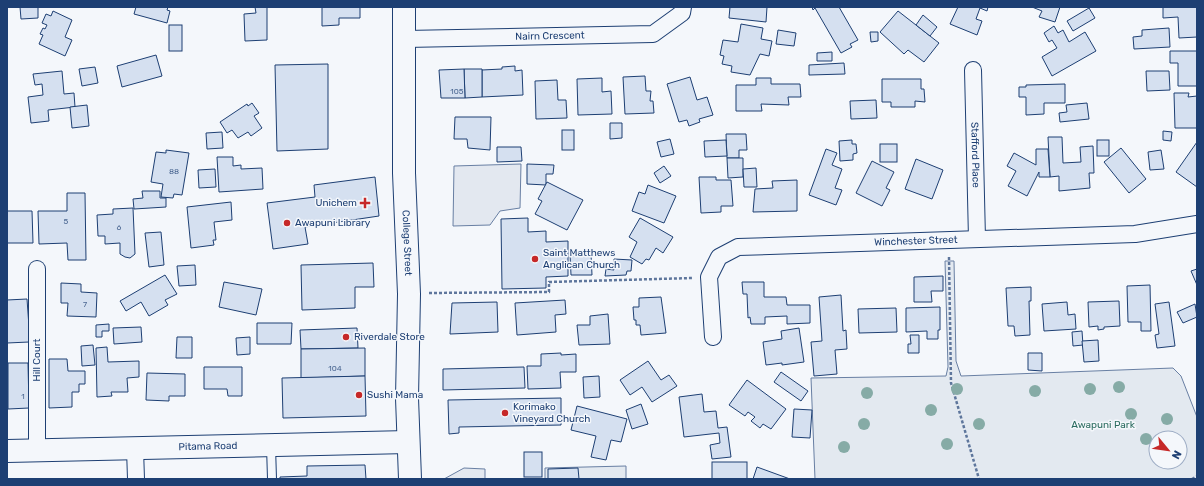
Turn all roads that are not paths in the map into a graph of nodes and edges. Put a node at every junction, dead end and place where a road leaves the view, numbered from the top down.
1 (404, 7) edge
2 (682, 7) edge
3 (405, 39) junction
4 (973, 70) dead end
5 (1197, 224) edge
6 (977, 240) junction
7 (37, 269) dead end
8 (712, 337) dead end
9 (408, 442) junction
10 (271, 445) junction
11 (135, 449) junction
12 (37, 450) junction
13 (7, 451) edge
14 (136, 479) edge
15 (272, 479) edge
16 (410, 479) edge

1 - 3 main road, College Street
2 - 3 street, Nairn Crescent
3 - 9 main road, College Street
4 - 6 street, Stafford Place
5 - 6 street, Winchester Street
6 - 8 street, Winchester Street
7 - 12 street, Hill Court
9 - 10 main road, Pitama Road
9 - 16 main road, College Street
10 - 11 main road, Pitama Road
10 - 15 lane
11 - 12 main road, Pitama Road
11 - 14 street
12 - 13 main road, Pitama Road

